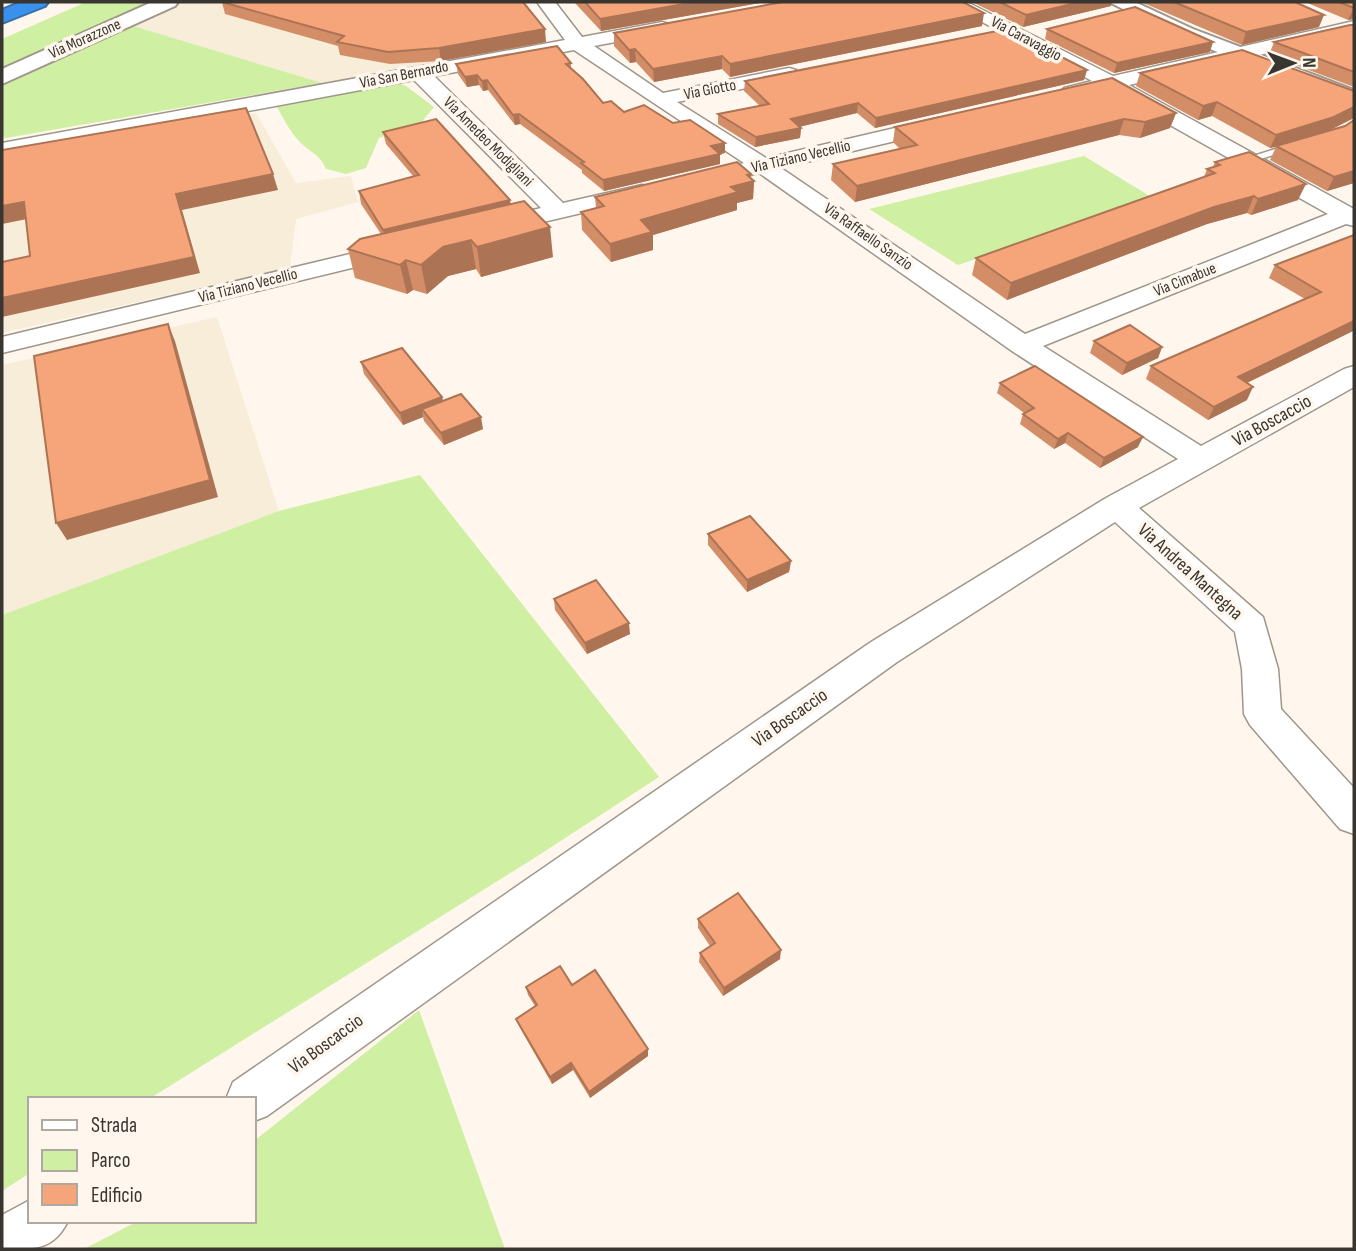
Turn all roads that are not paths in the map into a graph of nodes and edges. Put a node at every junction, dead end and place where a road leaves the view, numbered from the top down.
1 (38, 2) edge
2 (168, 2) edge
3 (546, 2) edge
4 (954, 2) edge
5 (1120, 8) edge
6 (2, 17) edge
7 (1321, 18) edge
8 (687, 23) edge
9 (1046, 30) edge
10 (1351, 30) edge
11 (1015, 33) junction
12 (982, 35) edge
13 (577, 43) junction
14 (1240, 54) junction
15 (807, 70) edge
16 (419, 73) junction
17 (2, 77) edge
18 (1111, 83) junction
19 (1354, 98) edge
20 (1044, 99) edge
21 (659, 100) junction
22 (964, 118) edge
23 (1309, 141) edge
24 (2, 150) edge
25 (1250, 159) junction
26 (764, 166) junction
27 (557, 211) junction
28 (1351, 217) edge
29 (476, 231) edge
30 (422, 244) edge
31 (2, 345) edge
32 (1022, 345) junction
33 (1354, 375) edge
34 (1201, 460) junction
35 (1117, 506) junction
36 (1354, 816) edge
37 (253, 1097) edge
38 (38, 1223) edge
39 (2, 1243) edge

1 - 6 highway
2 - 17 street, Via Morazzone
3 - 13 street, Via Raffaello Sanzio
4 - 11 street, Via Caravaggio
5 - 14 street
7 - 10 street
8 - 13 street, Via San Bernardo
9 - 11 street
10 - 14 street
11 - 12 street
11 - 18 street, Via Caravaggio
13 - 16 street, Via San Bernardo
13 - 21 street, Via Raffaello Sanzio
14 - 18 street
14 - 19 street
15 - 21 street, Via Giotto
16 - 24 street, Via San Bernardo
16 - 27 street, Via Amedeo Modigliani
18 - 20 street
18 - 25 street, Via Caravaggio
21 - 26 street, Via Raffaello Sanzio
22 - 26 street, Via Tiziano Vecellio
23 - 25 lane
25 - 28 street, Via Caravaggio
26 - 27 street, Via Tiziano Vecellio
26 - 32 street, Via Raffaello Sanzio
27 - 29 street, Via Tiziano Vecellio
28 - 32 street, Via Cimabue
30 - 31 street, Via Tiziano Vecellio
32 - 34 street, Via Raffaello Sanzio
33 - 34 street, Via Boscaccio
34 - 35 street, Via Boscaccio
35 - 36 street, Via Andrea Mantegna
35 - 37 street, Via Boscaccio
38 - 39 street

